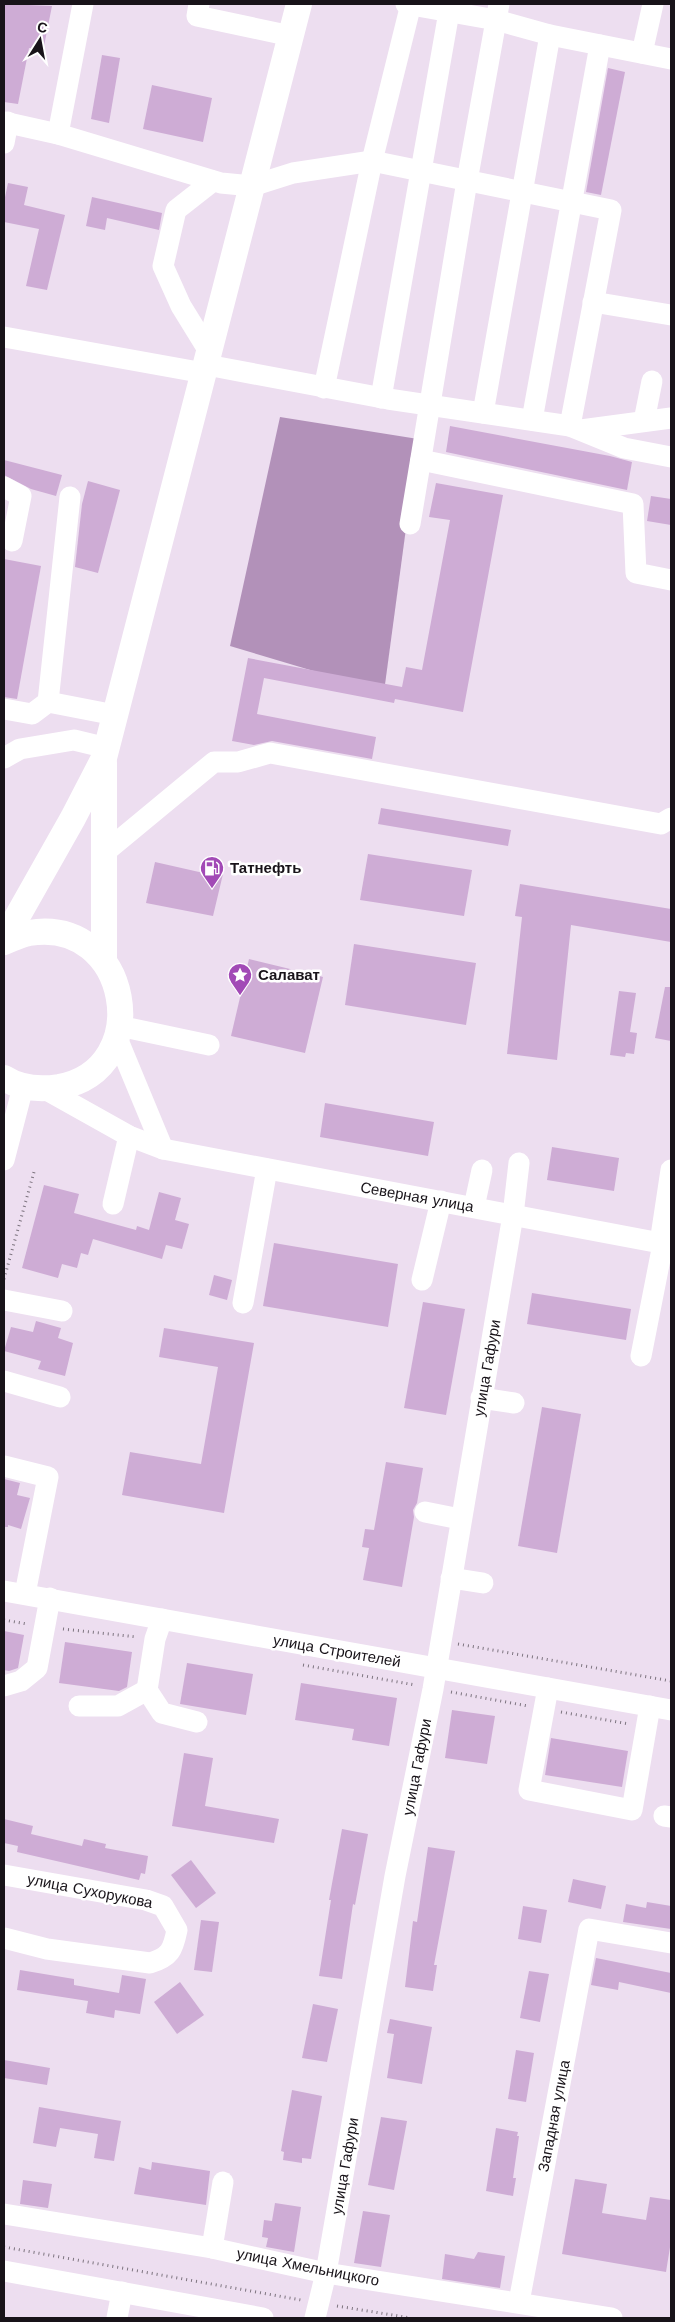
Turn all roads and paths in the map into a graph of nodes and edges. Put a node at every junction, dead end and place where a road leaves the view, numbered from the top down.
1 (83, 4) edge
2 (198, 4) edge
3 (299, 4) edge
4 (409, 4) edge
5 (653, 4) edge
6 (449, 12) junction
7 (497, 12) edge
8 (550, 35) junction
9 (291, 36) junction
10 (600, 45) junction
11 (642, 53) junction
12 (671, 58) edge
13 (6, 122) edge
14 (58, 134) junction
15 (4, 143) edge
16 (372, 161) junction
17 (422, 171) junction
18 (214, 181) junction
19 (467, 181) junction
20 (252, 186) junction
21 (520, 192) junction
22 (571, 202) junction
23 (593, 302) junction
24 (671, 315) edge
25 (4, 337) edge
26 (207, 364) junction
27 (652, 381) dead end
28 (324, 388) junction
29 (381, 398) junction
30 (431, 406) junction
31 (483, 413) junction
32 (671, 418) edge
33 (532, 420) junction
34 (644, 421) junction
35 (576, 428) junction
36 (671, 457) edge
37 (421, 460) junction
38 (4, 487) edge
39 (70, 497) dead end
40 (410, 524) dead end
41 (12, 541) dead end
42 (671, 580) edge
43 (48, 702) junction
44 (4, 709) edge
45 (115, 715) junction
46 (105, 753) junction
47 (4, 758) edge
48 (671, 818) edge
49 (104, 853) junction
50 (4, 941) edge
51 (104, 960) junction
52 (118, 1032) junction
53 (209, 1045) dead end
54 (17, 1084) edge
55 (130, 1136) junction
56 (163, 1149) junction
57 (4, 1160) edge
58 (519, 1162) dead end
59 (266, 1169) junction
60 (482, 1170) dead end
61 (671, 1170) edge
62 (34, 1172) dead end
63 (441, 1202) junction
64 (113, 1204) dead end
65 (474, 1208) junction
66 (513, 1215) junction
67 (665, 1244) edge
68 (4, 1278) edge
69 (422, 1280) dead end
70 (4, 1300) edge
71 (243, 1303) dead end
72 (62, 1311) dead end
73 (641, 1356) dead end
74 (4, 1381) edge
75 (60, 1396) dead end
76 (481, 1398) junction
77 (514, 1403) dead end
78 (4, 1466) edge
79 (425, 1512) dead end
80 (460, 1519) junction
81 (451, 1578) junction
82 (483, 1583) dead end
83 (4, 1591) edge
84 (26, 1594) junction
85 (50, 1598) junction
86 (162, 1619) junction
87 (4, 1620) edge
88 (45, 1628) junction
89 (155, 1639) junction
90 (440, 1640) junction
91 (299, 1665) dead end
92 (434, 1679) junction
93 (671, 1682) edge
94 (4, 1686) edge
95 (147, 1690) junction
96 (546, 1699) junction
97 (79, 1706) dead end
98 (650, 1706) junction
99 (671, 1710) edge
100 (197, 1722) dead end
101 (647, 1728) junction
102 (4, 1875) edge
103 (4, 1938) edge
104 (671, 1943) edge
105 (224, 2182) dead end
106 (4, 2214) edge
107 (4, 2247) edge
108 (212, 2248) junction
109 (4, 2271) edge
110 (326, 2273) junction
111 (122, 2292) junction
112 (519, 2302) junction
113 (316, 2311) edge
114 (117, 2318) edge
115 (263, 2318) edge
116 (411, 2318) edge
117 (612, 2318) edge

1 - 14 street
2 - 9 street
3 - 9 main road
4 - 6 street
4 - 16 street
5 - 11 street
6 - 7 street
6 - 17 street
7 - 8 street
7 - 19 street
8 - 10 street
8 - 21 street
9 - 20 main road
10 - 11 street
10 - 22 street
11 - 12 street
13 - 14 street
13 - 15 street
14 - 18 street
16 - 17 street
16 - 20 street
16 - 28 street
17 - 19 street
17 - 29 street
18 - 20 street
18 - 26 street
19 - 21 street
19 - 30 street
20 - 26 main road
21 - 22 street
21 - 31 street
22 - 23 street
22 - 33 street
23 - 24 street
23 - 35 street
25 - 26 street
26 - 28 street
26 - 45 main road
27 - 34 street
28 - 29 street
29 - 30 street
30 - 31 street
30 - 37 street
31 - 33 street
32 - 34 street
33 - 35 street
34 - 35 street
35 - 36 street
37 - 40 street
37 - 42 street
38 - 41 street
39 - 43 street
43 - 44 street
43 - 45 street
45 - 46 main road
46 - 47 street
46 - 49 main road
46 - 50 main road
48 - 49 street
49 - 51 main road
50 - 51 main road
51 - 52 main road
52 - 53 street
52 - 54 main road
52 - 56 street
54 - 55 street, Северная улица
54 - 57 street
55 - 56 street, Северная улица
55 - 64 street
56 - 59 street, Северная улица
58 - 66 street, улица Гафури
59 - 63 street, Северная улица
59 - 71 street
60 - 65 street
61 - 67 street
62 - 68 path
63 - 65 street, Северная улица
63 - 69 street
65 - 66 street, Северная улица
66 - 67 street, Северная улица
66 - 76 street, улица Гафури
67 - 73 street
70 - 72 street
74 - 75 street
76 - 77 street
76 - 80 street, улица Гафури
78 - 84 street
79 - 80 street
80 - 81 street, улица Гафури
81 - 82 street
81 - 90 street, улица Гафури
83 - 84 street, улица Строителей
84 - 85 street, улица Строителей
85 - 86 street, улица Строителей
85 - 88 street
86 - 89 street
86 - 92 street, улица Строителей
87 - 88 path
88 - 89 path
88 - 94 street
89 - 95 street
90 - 92 street, улица Гафури
90 - 93 path
91 - 92 path
92 - 96 street, улица Строителей
92 - 96 path
92 - 110 street, улица Гафури
95 - 97 street
95 - 100 street
96 - 98 street, улица Строителей
96 - 101 path
96 - 101 street
98 - 99 street, улица Строителей
98 - 101 street
102 - 103 street, улица Сухорукова
104 - 112 street, Западная улица
105 - 108 street
106 - 108 street, улица Хмельницкого
107 - 113 path
108 - 110 street, улица Хмельницкого
109 - 111 street
110 - 112 street, улица Хмельницкого
110 - 113 street, улица Гафури
111 - 114 street
111 - 115 street
112 - 117 street, улица Хмельницкого
113 - 116 path

